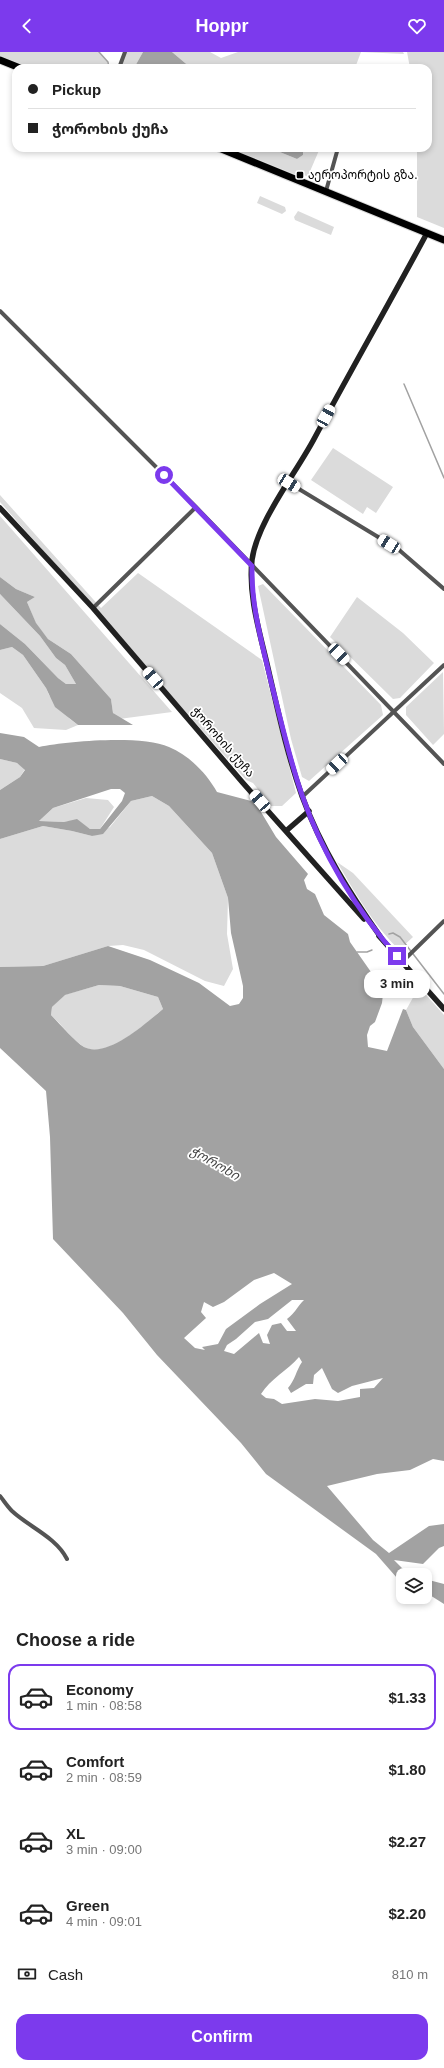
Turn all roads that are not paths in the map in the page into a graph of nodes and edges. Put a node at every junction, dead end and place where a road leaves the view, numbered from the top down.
1 (125, 52) edge
2 (0, 60) edge
3 (120, 64) edge
4 (12, 65) edge
5 (229, 152) edge
6 (337, 152) edge
7 (326, 191) junction
8 (427, 233) junction
9 (444, 240) edge
10 (0, 311) edge
11 (289, 483) junction
12 (0, 508) edge
13 (196, 508) junction
14 (252, 566) junction
15 (444, 589) edge
16 (93, 608) junction
17 (444, 665) edge
18 (394, 710) junction
19 (444, 764) edge
20 (302, 796) junction
21 (309, 811) junction
22 (286, 831) junction
23 (444, 921) edge
24 (382, 939) junction
25 (402, 962) junction
26 (444, 1009) edge
27 (0, 1496) edge
28 (67, 1559) dead end

1 - 3 street
2 - 4 highway
5 - 7 highway
6 - 7 street
7 - 8 highway
8 - 9 highway
8 - 11 street
10 - 13 street
11 - 14 street
11 - 15 street
12 - 16 street, ჭოროხის ქუჩა
13 - 14 street
13 - 16 street
14 - 18 street
14 - 20 street
16 - 22 street, ჭოროხის ქუჩა
17 - 18 street
18 - 19 street
18 - 20 street
20 - 21 street
21 - 22 street
21 - 24 street
22 - 24 street, ჭოროხის ქუჩა
23 - 25 street
24 - 25 street, ჭოროხის ქუჩა
25 - 26 street, ჭოროხის ქუჩა
27 - 28 street

